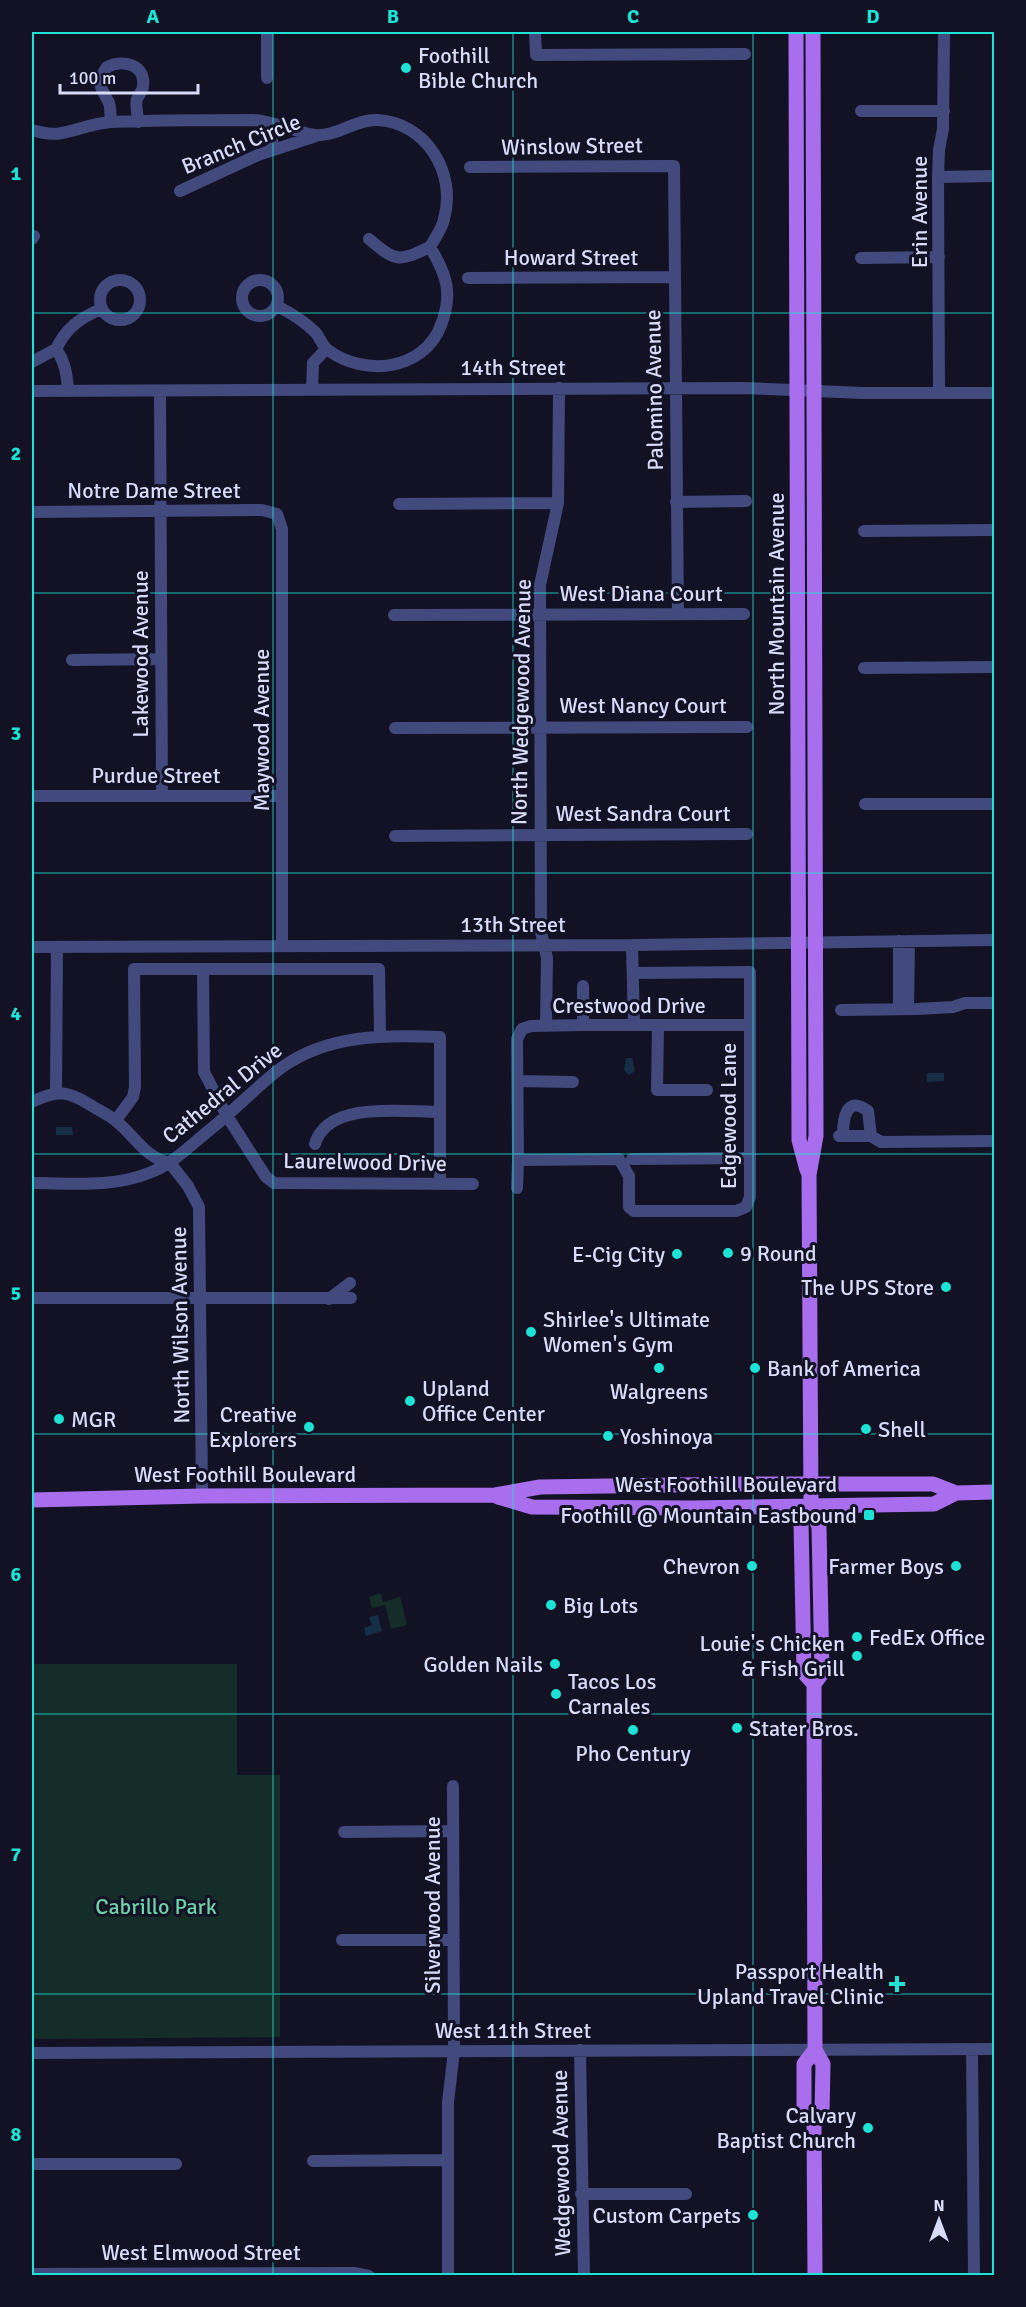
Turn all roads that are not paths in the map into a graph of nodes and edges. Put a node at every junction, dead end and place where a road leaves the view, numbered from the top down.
1 (267, 32) edge
2 (535, 32) edge
3 (796, 32) edge
4 (813, 32) edge
5 (944, 32) edge
6 (745, 54) dead end
7 (267, 78) dead end
8 (861, 111) dead end
9 (944, 111) junction
10 (111, 122) junction
11 (138, 122) junction
12 (270, 123) junction
13 (32, 130) edge
14 (317, 135) junction
15 (273, 150) junction
16 (674, 166) joint
17 (470, 167) dead end
18 (994, 176) edge
19 (938, 177) junction
20 (180, 191) dead end
21 (369, 239) dead end
22 (430, 247) junction
23 (939, 257) junction
24 (861, 258) dead end
25 (674, 277) junction
26 (468, 278) dead end
27 (277, 306) dead end
28 (101, 309) dead end
29 (56, 349) junction
30 (326, 349) junction
31 (32, 362) edge
32 (559, 388) junction
33 (674, 388) junction
34 (312, 390) junction
35 (796, 390) junction
36 (813, 390) junction
37 (32, 391) edge
38 (68, 391) junction
39 (160, 391) junction
40 (939, 392) junction
41 (994, 393) edge
42 (746, 501) dead end
43 (676, 502) junction
44 (558, 503) junction
45 (399, 504) dead end
46 (160, 511) junction
47 (32, 512) edge
48 (277, 514) joint
49 (994, 530) edge
50 (864, 531) dead end
51 (540, 614) junction
52 (678, 614) junction
53 (744, 614) dead end
54 (394, 615) dead end
55 (161, 659) junction
56 (72, 660) dead end
57 (994, 667) edge
58 (864, 668) dead end
59 (540, 726) junction
60 (747, 727) dead end
61 (395, 728) dead end
62 (32, 796) edge
63 (162, 796) junction
64 (282, 796) junction
65 (865, 804) dead end
66 (994, 804) edge
67 (747, 834) dead end
68 (541, 835) junction
69 (395, 836) dead end
70 (994, 940) edge
71 (904, 941) junction
72 (816, 942) junction
73 (800, 943) junction
74 (544, 945) junction
75 (632, 945) junction
76 (282, 946) junction
77 (32, 947) edge
78 (61, 948) junction
79 (203, 969) junction
80 (633, 973) junction
81 (583, 986) dead end
82 (994, 1003) edge
83 (904, 1009) junction
84 (841, 1010) dead end
85 (583, 1025) junction
86 (634, 1025) junction
87 (658, 1025) junction
88 (749, 1025) junction
89 (546, 1026) junction
90 (380, 1036) junction
91 (518, 1081) junction
92 (573, 1082) dead end
93 (707, 1090) dead end
94 (60, 1093) junction
95 (32, 1102) edge
96 (440, 1112) junction
97 (227, 1116) junction
98 (116, 1120) junction
99 (871, 1136) junction
100 (994, 1141) edge
101 (315, 1144) dead end
102 (749, 1158) junction
103 (632, 1159) dead end
104 (518, 1160) junction
105 (170, 1162) junction
106 (809, 1175) junction
107 (32, 1183) edge
108 (440, 1183) junction
109 (473, 1184) dead end
110 (517, 1188) dead end
111 (350, 1283) dead end
112 (32, 1298) edge
113 (351, 1298) dead end
114 (201, 1299) junction
115 (328, 1299) junction
116 (812, 1484) junction
117 (994, 1492) edge
118 (956, 1493) junction
119 (202, 1496) junction
120 (495, 1496) junction
121 (32, 1500) edge
122 (811, 1506) junction
123 (453, 1786) dead end
124 (453, 1831) junction
125 (344, 1832) dead end
126 (342, 1940) dead end
127 (454, 1940) junction
128 (994, 2049) edge
129 (580, 2050) junction
130 (815, 2050) junction
131 (972, 2050) junction
132 (454, 2051) junction
133 (32, 2053) edge
134 (448, 2160) junction
135 (313, 2161) dead end
136 (32, 2164) edge
137 (176, 2164) dead end
138 (581, 2194) junction
139 (686, 2194) dead end
140 (32, 2274) edge
141 (369, 2276) edge
142 (448, 2276) edge
143 (584, 2276) edge
144 (815, 2276) edge
145 (974, 2276) edge

1 - 7 street
2 - 6 street
3 - 35 main road, North Mountain Avenue
4 - 36 main road, North Mountain Avenue
5 - 9 street, Erin Avenue
8 - 9 street
9 - 19 street, Erin Avenue
10 - 11 street
10 - 11 street
10 - 13 street
11 - 12 street
12 - 14 street
12 - 15 street
14 - 15 street, Branch Circle
14 - 22 street, Branch Circle
15 - 20 street, Branch Circle
16 - 17 street, Winslow Street
16 - 25 street, Palomino Avenue
18 - 19 street
19 - 23 street, Erin Avenue
21 - 22 street
22 - 30 street
23 - 24 street
23 - 40 street, Erin Avenue
25 - 26 street, Howard Street
25 - 33 street, Palomino Avenue
27 - 30 street
28 - 29 street
29 - 31 street
29 - 38 street
30 - 34 street
32 - 33 street, 14th Street
32 - 34 street, 14th Street
32 - 44 street, North Wedgewood Avenue
33 - 35 street, 14th Street
33 - 43 street, Palomino Avenue
34 - 39 street, 14th Street
35 - 36 street, 14th Street
35 - 73 main road, North Mountain Avenue
36 - 40 street, 14th Street
36 - 72 main road, North Mountain Avenue
37 - 38 street, 14th Street
38 - 39 street, 14th Street
39 - 46 street, Lakewood Avenue
40 - 41 street, 14th Street
42 - 43 street
43 - 52 street, Palomino Avenue
44 - 45 street
44 - 51 street, North Wedgewood Avenue
46 - 47 street, Notre Dame Street
46 - 48 street, Notre Dame Street
46 - 55 street, Lakewood Avenue
48 - 64 street, Maywood Avenue
49 - 50 street
51 - 52 street, West Diana Court
51 - 54 street, West Diana Court
51 - 59 street, North Wedgewood Avenue
52 - 53 street, West Diana Court
55 - 56 street
55 - 63 street, Lakewood Avenue
57 - 58 street
59 - 60 street, West Nancy Court
59 - 61 street, West Nancy Court
59 - 68 street, North Wedgewood Avenue
62 - 63 street, Purdue Street
63 - 64 street, Purdue Street
64 - 76 street, Maywood Avenue
65 - 66 street
67 - 68 street, West Sandra Court
68 - 69 street, West Sandra Court
68 - 74 street, North Wedgewood Avenue
70 - 71 street, 13th Street
71 - 72 street, 13th Street
71 - 83 street
72 - 73 street, 13th Street
72 - 106 main road, North Mountain Avenue
73 - 75 street, 13th Street
73 - 106 main road, North Mountain Avenue
74 - 75 street, 13th Street
74 - 76 street, 13th Street
74 - 89 street, North Wedgewood Avenue
75 - 80 street
76 - 78 street, 13th Street
77 - 78 street, 13th Street
78 - 94 street
79 - 90 street
79 - 97 street, Laurelwood Drive
79 - 98 street
80 - 86 street
80 - 88 street, Edgewood Lane
81 - 85 street
82 - 83 street
83 - 84 street
85 - 86 street, Crestwood Drive
85 - 89 street, Crestwood Drive
86 - 87 street, Crestwood Drive
87 - 88 street, Crestwood Drive
87 - 93 street
88 - 102 street, Edgewood Lane
89 - 91 street, Crestwood Drive
90 - 96 street, Cathedral Drive
90 - 97 street, Cathedral Drive
91 - 92 street
91 - 104 street
94 - 95 street
94 - 98 street
96 - 101 street
96 - 108 street
97 - 105 street, Cathedral Drive
97 - 108 street, Laurelwood Drive
98 - 105 street
99 - 99 street
99 - 100 street
102 - 103 street
102 - 104 street, Edgewood Lane
104 - 110 street
105 - 107 street, Cathedral Drive
105 - 114 street, North Wilson Avenue
106 - 116 main road, North Mountain Avenue
108 - 109 street, Laurelwood Drive
111 - 115 street
112 - 114 street
113 - 115 street
114 - 115 street
114 - 119 street, North Wilson Avenue
116 - 118 main road, West Foothill Boulevard
116 - 120 main road, West Foothill Boulevard
116 - 122 main road, North Mountain Avenue
117 - 118 main road, West Foothill Boulevard
118 - 122 main road, West Foothill Boulevard
119 - 120 main road, West Foothill Boulevard
119 - 121 main road, West Foothill Boulevard
120 - 122 main road, West Foothill Boulevard
122 - 130 main road, North Mountain Avenue
123 - 124 street, Silverwood Avenue
124 - 125 street
124 - 127 street, Silverwood Avenue
126 - 127 street
127 - 132 street, Silverwood Avenue
128 - 131 street, West 11th Street
129 - 130 street, West 11th Street
129 - 132 street, West 11th Street
129 - 138 street, Wedgewood Avenue
130 - 131 street, West 11th Street
130 - 144 main road, North Mountain Avenue
131 - 145 street
132 - 133 street, West 11th Street
132 - 134 street, Silverwood Avenue
134 - 135 street
134 - 142 street, Silverwood Avenue
136 - 137 street
138 - 139 street
138 - 143 street, Wedgewood Avenue
140 - 141 street, West Elmwood Street

